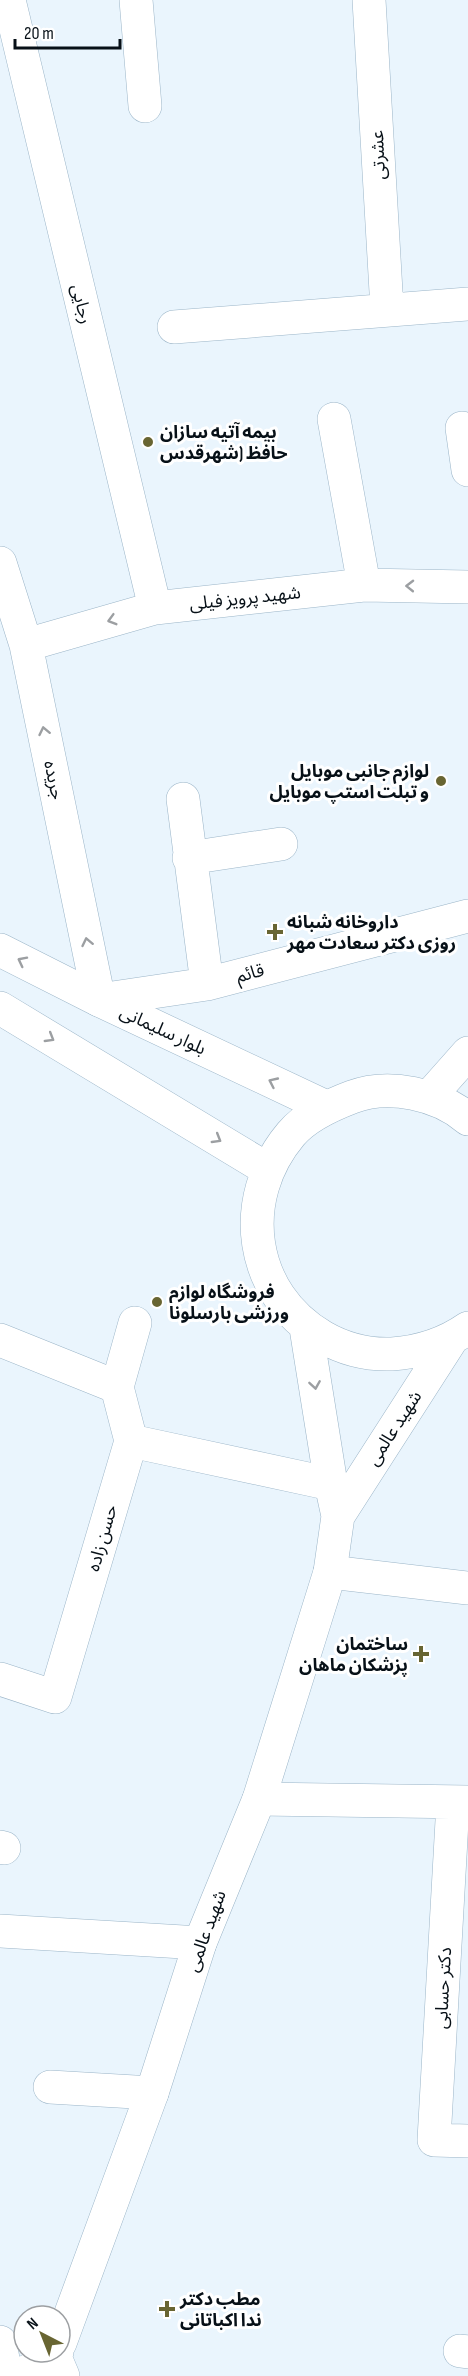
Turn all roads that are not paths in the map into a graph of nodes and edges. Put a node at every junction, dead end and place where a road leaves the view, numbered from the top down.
1 (9, 0) edge
2 (136, 0) edge
3 (369, 0) edge
4 (145, 106) dead end
5 (468, 304) edge
6 (387, 309) junction
7 (174, 327) dead end
8 (334, 419) dead end
9 (462, 428) dead end
10 (468, 470) edge
11 (0, 563) edge
12 (364, 585) junction
13 (468, 587) edge
14 (155, 608) junction
15 (26, 645) junction
16 (183, 799) dead end
17 (281, 844) dead end
18 (189, 858) junction
19 (468, 916) edge
20 (0, 950) edge
21 (207, 984) junction
22 (99, 1000) junction
23 (0, 1008) edge
24 (468, 1053) edge
25 (429, 1097) junction
26 (326, 1107) junction
27 (468, 1119) edge
28 (267, 1169) junction
29 (135, 1323) dead end
30 (306, 1328) junction
31 (463, 1331) edge
32 (0, 1340) edge
33 (117, 1387) junction
34 (130, 1441) junction
35 (331, 1484) junction
36 (338, 1516) junction
37 (330, 1572) junction
38 (468, 1588) edge
39 (0, 1679) edge
40 (259, 1799) junction
41 (461, 1802) edge
42 (0, 1931) edge
43 (200, 1943) junction
44 (50, 2087) dead end
45 (152, 2093) junction
46 (468, 2141) edge
47 (72, 2320) edge
48 (0, 2342) edge
49 (44, 2364) edge
50 (6, 2376) edge
51 (18, 2376) edge

1 - 14 street, رجایی
2 - 4 street
3 - 6 street, عشرتی
5 - 6 street
6 - 7 street
8 - 12 street
9 - 10 street
11 - 15 street, جریده
13 -> 12 street, شهید پرویز فیلی
12 - 14 street, شهید پرویز فیلی
14 -> 15 street, شهید پرویز فیلی
22 -> 15 street, جریده
16 - 18 street
17 - 18 street
18 - 21 street
19 - 21 street, قائم
22 -> 20 street, بلوار سلیمانی
21 - 22 street, قائم
26 -> 22 street, بلوار سلیمانی
23 -> 28 street
24 - 25 street
25 - 26 street
25 - 27 street
26 - 28 street
28 - 30 street
29 - 33 street, حسن زاده
30 - 31 street
30 -> 35 street, شهید عالمی
31 - 36 street, شهید عالمی
32 - 33 street
33 - 34 street, حسن زاده
34 - 35 street
34 - 39 street, حسن زاده
35 - 36 street, شهید عالمی
36 - 37 street, شهید عالمی
37 - 38 street
37 - 40 street, شهید عالمی
40 - 41 street
40 - 43 street, شهید عالمی
41 - 46 street, دکتر حسابی
42 - 43 street
43 - 45 street, شهید عالمی
44 - 45 street
45 - 47 street, شهید عالمی
48 - 50 street
49 - 51 street

